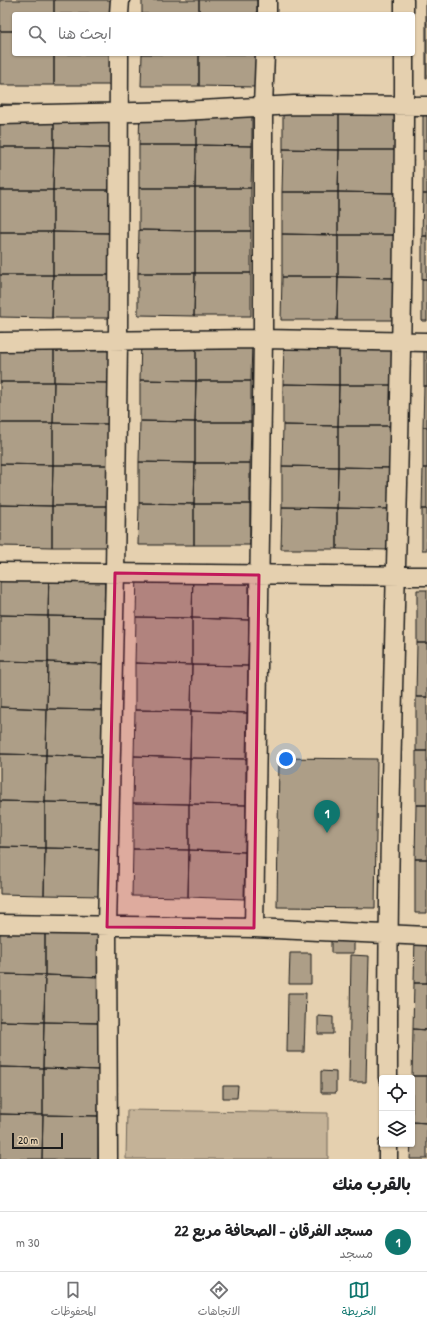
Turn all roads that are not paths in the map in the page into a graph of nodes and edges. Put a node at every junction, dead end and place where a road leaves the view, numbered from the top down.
1 (120, 0) edge
2 (268, 0) edge
3 (404, 0) edge
4 (120, 12) edge
5 (267, 12) edge
6 (404, 12) edge
7 (119, 56) edge
8 (265, 56) edge
9 (404, 56) edge
10 (263, 106) junction
11 (404, 106) junction
12 (427, 106) edge
13 (117, 112) junction
14 (0, 115) edge
15 (263, 339) junction
16 (118, 341) junction
17 (400, 341) junction
18 (0, 342) edge
19 (427, 342) edge
20 (0, 572) edge
21 (115, 573) junction
22 (258, 575) junction
23 (396, 576) junction
24 (427, 576) edge
25 (0, 924) edge
26 (107, 927) junction
27 (254, 928) junction
28 (387, 935) junction
29 (427, 936) edge
30 (388, 1075) edge
31 (388, 1147) edge
32 (108, 1159) edge
33 (388, 1159) edge

1 - 4 street
2 - 5 street
3 - 6 street
7 - 13 street
8 - 10 street
9 - 11 street
10 - 11 street
10 - 13 street
10 - 15 street
11 - 12 street
11 - 17 street
13 - 14 street
13 - 16 street
15 - 16 street
15 - 17 street
15 - 22 street
16 - 18 street
16 - 21 street
17 - 19 street
17 - 23 street
20 - 21 street
21 - 22 street
21 - 26 street
22 - 23 street
22 - 27 street
23 - 24 street
23 - 28 street
25 - 26 street
26 - 27 street
26 - 32 street
27 - 28 street
28 - 29 street
28 - 30 street
31 - 33 street

